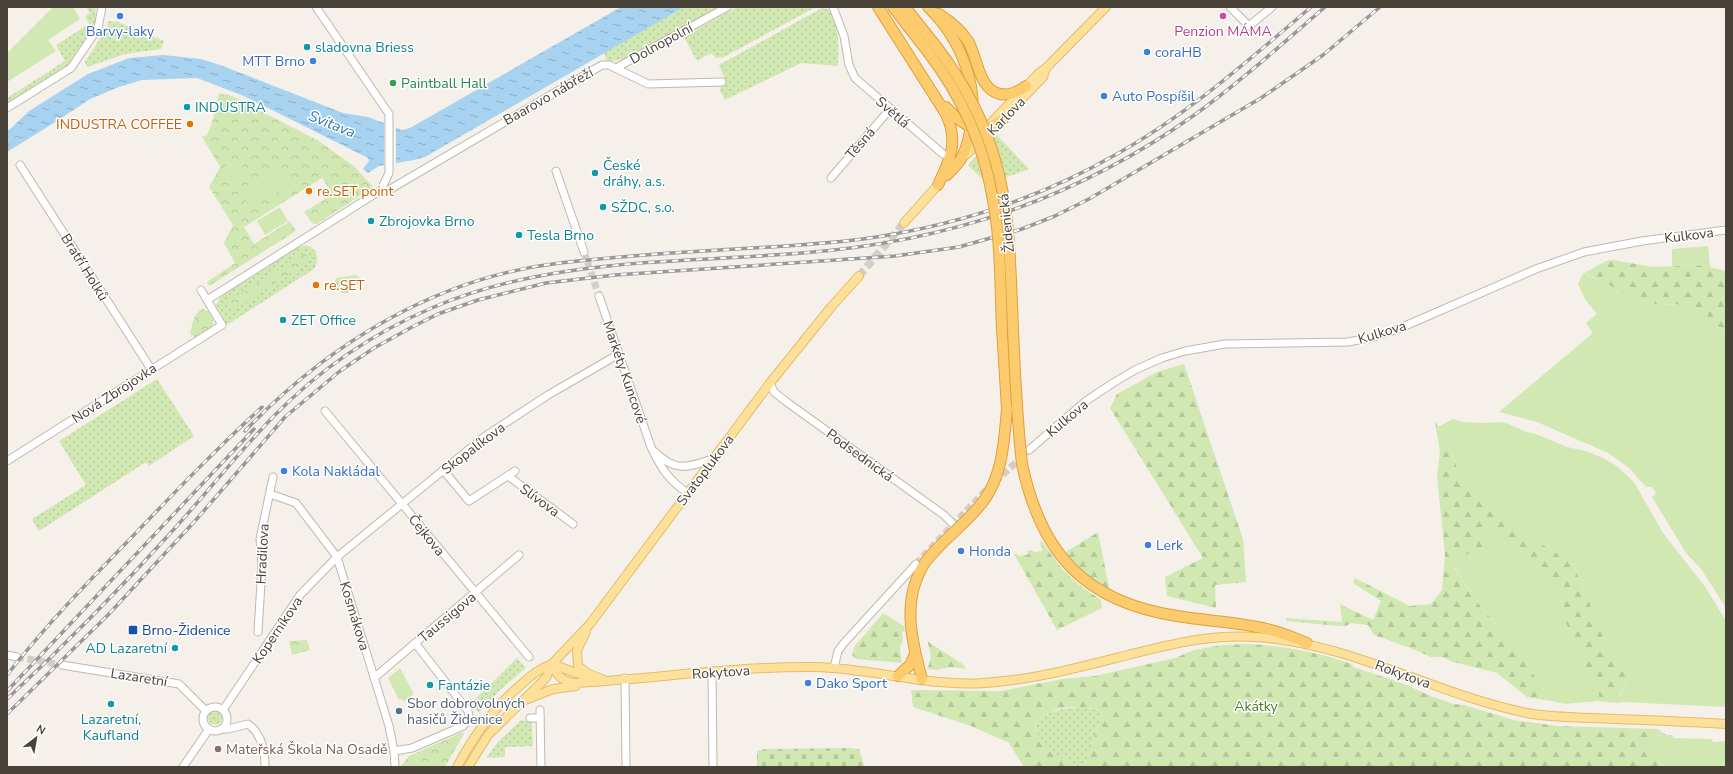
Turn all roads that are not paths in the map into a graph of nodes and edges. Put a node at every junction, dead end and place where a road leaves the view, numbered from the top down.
1 (102, 7) edge
2 (316, 7) edge
3 (727, 7) edge
4 (833, 7) edge
5 (878, 7) edge
6 (893, 7) edge
7 (905, 7) edge
8 (928, 7) edge
9 (1106, 7) edge
10 (1230, 7) edge
11 (1272, 7) edge
12 (932, 49) junction
13 (616, 68) junction
14 (1046, 68) junction
15 (924, 81) junction
16 (722, 82) dead end
17 (1026, 86) junction
18 (7, 108) edge
19 (890, 109) junction
20 (1004, 118) junction
21 (971, 127) junction
22 (986, 128) junction
23 (943, 154) dead end
24 (961, 159) junction
25 (20, 165) dead end
26 (556, 171) dead end
27 (831, 178) dead end
28 (938, 186) junction
29 (384, 190) junction
30 (904, 223) tunnel mouth
31 (1726, 230) edge
32 (584, 252) tunnel mouth
33 (859, 276) tunnel mouth
34 (201, 290) dead end
35 (599, 296) tunnel mouth
36 (207, 300) junction
37 (619, 354) junction
38 (151, 369) junction
39 (770, 383) junction
40 (325, 412) dead end
41 (651, 447) junction
42 (1030, 450) tunnel mouth
43 (713, 459) junction
44 (7, 461) edge
45 (443, 470) junction
46 (515, 471) dead end
47 (508, 476) junction
48 (273, 477) dead end
49 (688, 493) junction
50 (270, 494) junction
51 (402, 504) junction
52 (573, 524) dead end
53 (953, 524) dead end
54 (520, 555) dead end
55 (337, 557) junction
56 (916, 564) tunnel mouth
57 (475, 593) junction
58 (590, 624) junction
59 (258, 632) dead end
60 (416, 643) junction
61 (1307, 643) junction
62 (915, 654) junction
63 (7, 655) edge
64 (17, 657) tunnel mouth
65 (529, 658) dead end
66 (552, 664) junction
67 (62, 665) tunnel mouth
68 (836, 668) junction
69 (712, 672) junction
70 (898, 676) junction
71 (374, 678) junction
72 (625, 678) junction
73 (922, 679) junction
74 (604, 680) junction
75 (519, 702) junction
76 (223, 710) junction
77 (540, 710) dead end
78 (206, 711) junction
79 (530, 718) dead end
80 (540, 718) junction
81 (227, 719) junction
82 (1726, 724) edge
83 (236, 727) junction
84 (209, 729) junction
85 (221, 729) junction
86 (394, 751) junction
87 (183, 767) edge
88 (265, 767) edge
89 (395, 767) edge
90 (457, 767) edge
91 (468, 767) edge
92 (541, 767) edge
93 (626, 767) edge
94 (713, 767) edge

1 - 18 street
2 - 29 street
3 - 13 street, Dolnopolní
4 - 19 street, Světlá
5 - 15 highway
6 - 12 highway, Židenická
7 - 12 highway, Židenická
8 - 17 highway
8 - 21 highway
9 - 14 main road, Karlova
10 - 11 street
12 - 61 highway, Židenická, bridge
12 - 62 highway, Židenická, bridge
13 - 16 street, Baarovo nábřeží
13 - 29 street, Baarovo nábřeží
14 - 17 main road, Karlova
14 - 20 main road, Karlova
15 - 21 highway
15 - 28 highway
17 - 22 main road, Karlova
19 - 23 street, Světlá
19 - 27 street, Těsná
20 - 22 highway
20 - 24 main road, Karlova
21 - 22 highway
21 - 24 highway
22 - 24 main road, Karlova
24 - 28 highway, Karlova
25 - 38 street, Bratří Holků
26 - 32 street
28 - 30 main road, Karlova
29 - 36 street
31 - 42 street, Kulkova
33 - 39 main road, Svatoplukova
34 - 36 street
35 - 37 street, Markéty Kuncové
36 - 38 street, Nová Zbrojovka
37 - 41 street, Markéty Kuncové
37 - 45 street, Skopalíkova
38 - 44 street, Nová Zbrojovka
39 - 43 main road, Svatoplukova
39 - 53 street, Podsednická
40 - 51 street, Čejkova
41 - 43 street, Markéty Kuncové
41 - 49 street, Markéty Kuncové
43 - 49 main road, Svatoplukova
45 - 47 street, Slívova
45 - 51 street, Skopalíkova
46 - 47 street, Slívova
47 - 52 street, Slívova
48 - 50 street, Hradilova
49 - 58 main road, Svatoplukova
50 - 55 street, Kosmákova
50 - 59 street, Hradilova
51 - 55 street, Skopalíkova
51 - 57 street, Čejkova
54 - 57 street, Taussigova
55 - 71 street, Kosmákova
55 - 76 street, Koperníkova
56 - 68 street
57 - 60 street, Taussigova
57 - 65 street, Čejkova
58 - 66 main road, Svatoplukova
58 - 74 main road
60 - 71 street, Taussigova
60 - 86 street
61 - 73 main road, Rokytova
61 - 82 main road, Rokytova
62 - 70 highway
62 - 73 highway, Židenická
63 - 64 street
66 - 74 main road
66 - 74 main road
66 - 75 main road, Svatoplukova
66 - 90 main road, Svatoplukova
67 - 78 street, Lazaretní
68 - 69 main road, Rokytova
68 - 70 main road, Rokytova
69 - 72 main road, Rokytova
69 - 94 street
70 - 73 main road, Rokytova
71 - 86 street, Kosmákova
72 - 74 main road, Rokytova
72 - 93 street
74 - 75 main road
75 - 91 main road, Svatoplukova
76 - 78 street
76 - 81 street
77 - 80 street
78 - 84 street
79 - 80 street
80 - 92 street
81 - 83 street
81 - 85 street
83 - 85 street
83 - 88 street
84 - 85 street
84 - 87 street
86 - 89 street, Kosmákova

